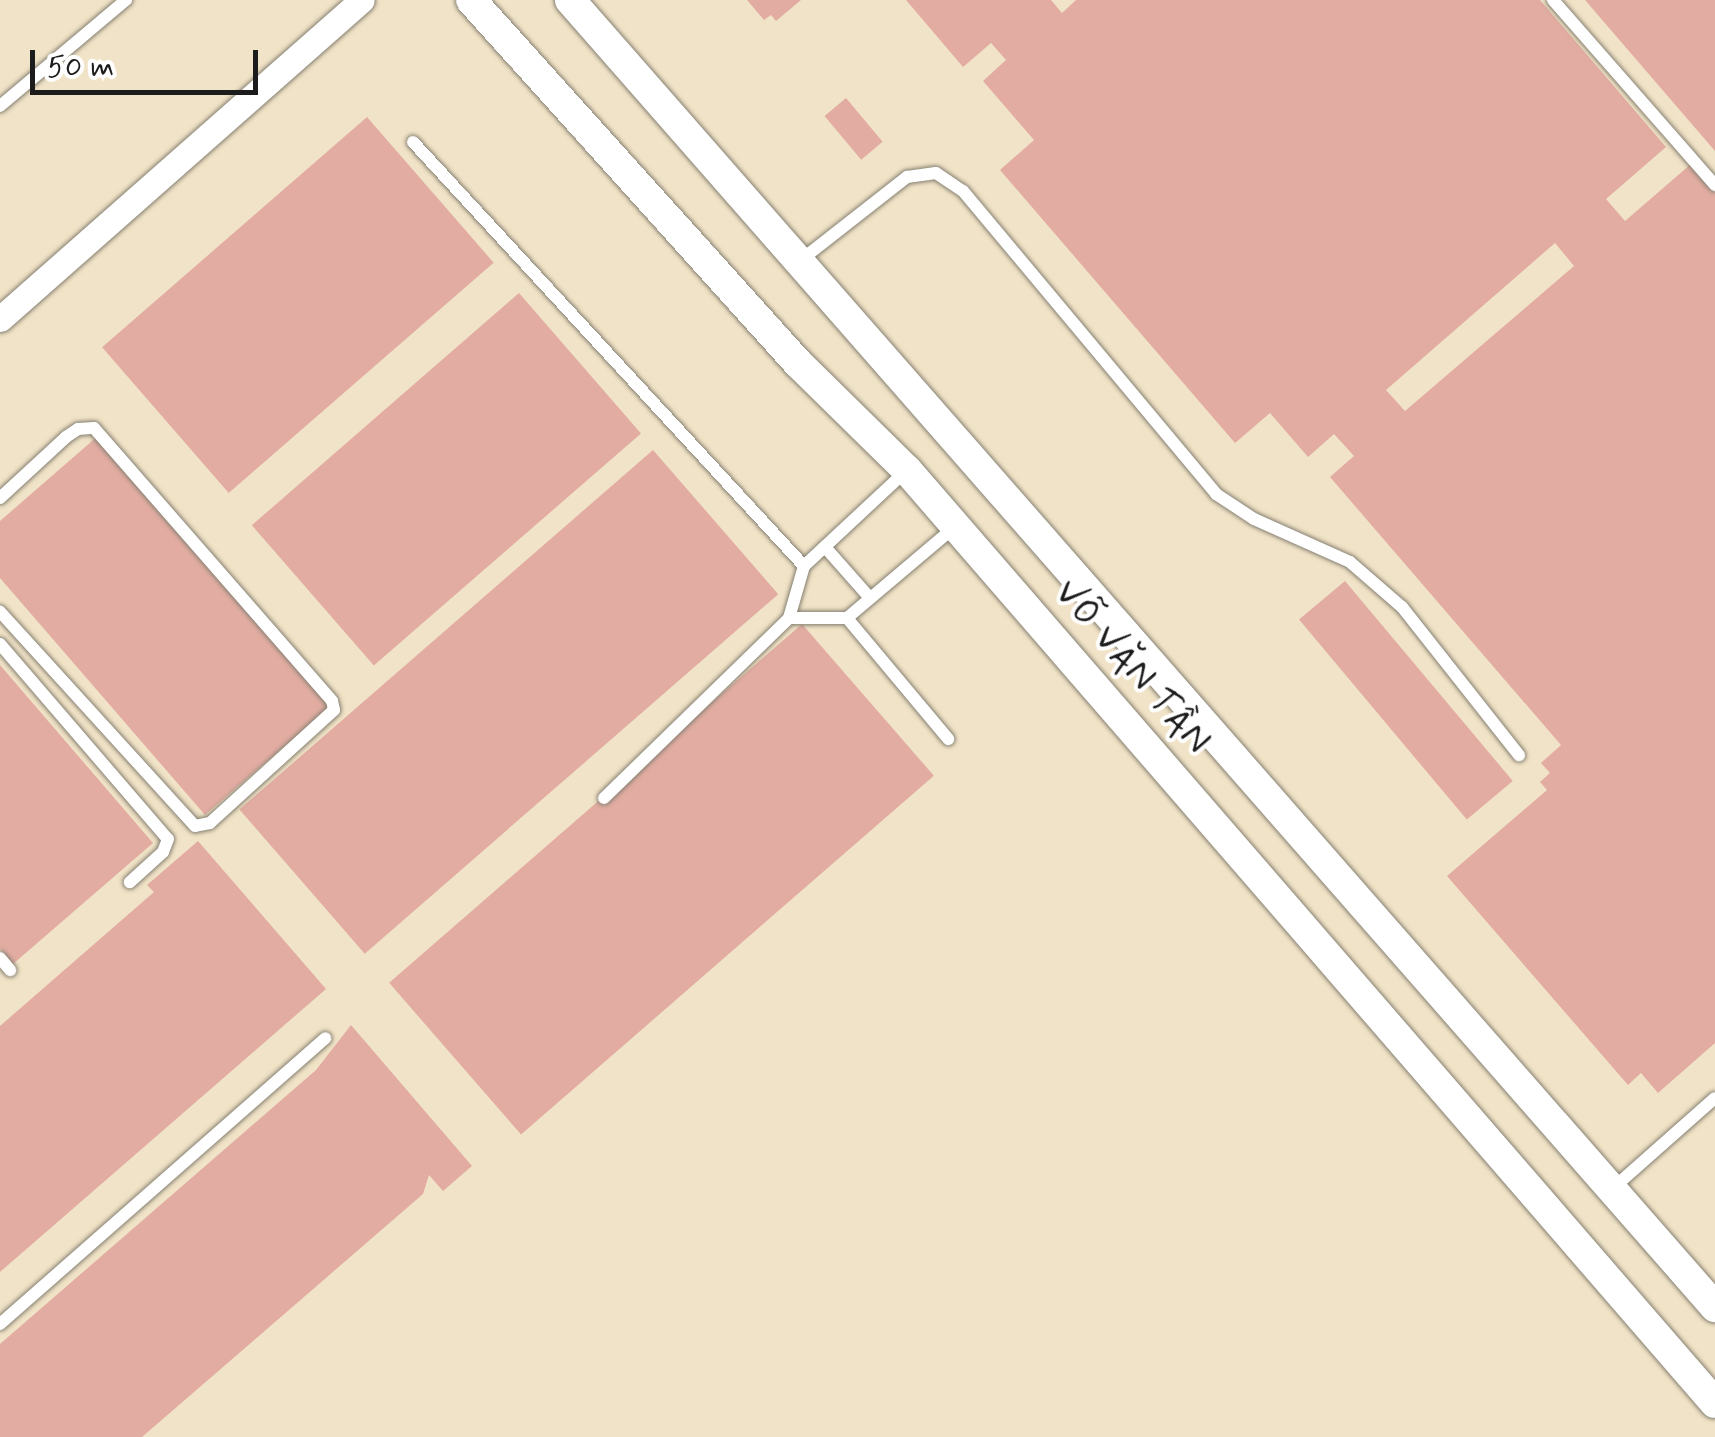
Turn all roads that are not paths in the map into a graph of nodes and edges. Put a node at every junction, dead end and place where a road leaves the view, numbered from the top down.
1 (126, 0) edge
2 (362, 0) edge
3 (471, 0) edge
4 (570, 0) edge
5 (1553, 0) edge
6 (0, 106) edge
7 (413, 142) dead end
8 (1715, 185) edge
9 (799, 261) junction
10 (0, 319) edge
11 (907, 470) junction
12 (0, 498) edge
13 (956, 526) junction
14 (824, 547) junction
15 (804, 566) junction
16 (870, 598) junction
17 (0, 612) edge
18 (789, 618) junction
19 (848, 618) junction
20 (0, 644) edge
21 (948, 739) dead end
22 (1519, 754) dead end
23 (604, 798) dead end
24 (130, 882) dead end
25 (0, 958) edge
26 (10, 970) dead end
27 (325, 1038) dead end
28 (1714, 1099) edge
29 (1612, 1189) junction
30 (1715, 1307) edge
31 (0, 1324) edge
32 (1715, 1404) edge

1 - 6 lane
2 - 10 street
3 - 11 street, VÕ VĂN TẦN
4 - 9 street, VÕ VĂN TẦN
5 - 8 lane
7 - 15 lane
9 - 22 lane
9 - 29 street, VÕ VĂN TẦN
11 - 13 street, VÕ VĂN TẦN
11 - 14 lane
12 - 17 lane
13 - 16 lane
13 - 32 street, VÕ VĂN TẦN
14 - 15 lane
14 - 16 lane
15 - 18 lane
16 - 19 lane
18 - 19 lane
18 - 23 lane
19 - 21 lane
20 - 24 lane
25 - 26 lane
27 - 31 lane
28 - 29 lane
29 - 30 street, VÕ VĂN TẦN

